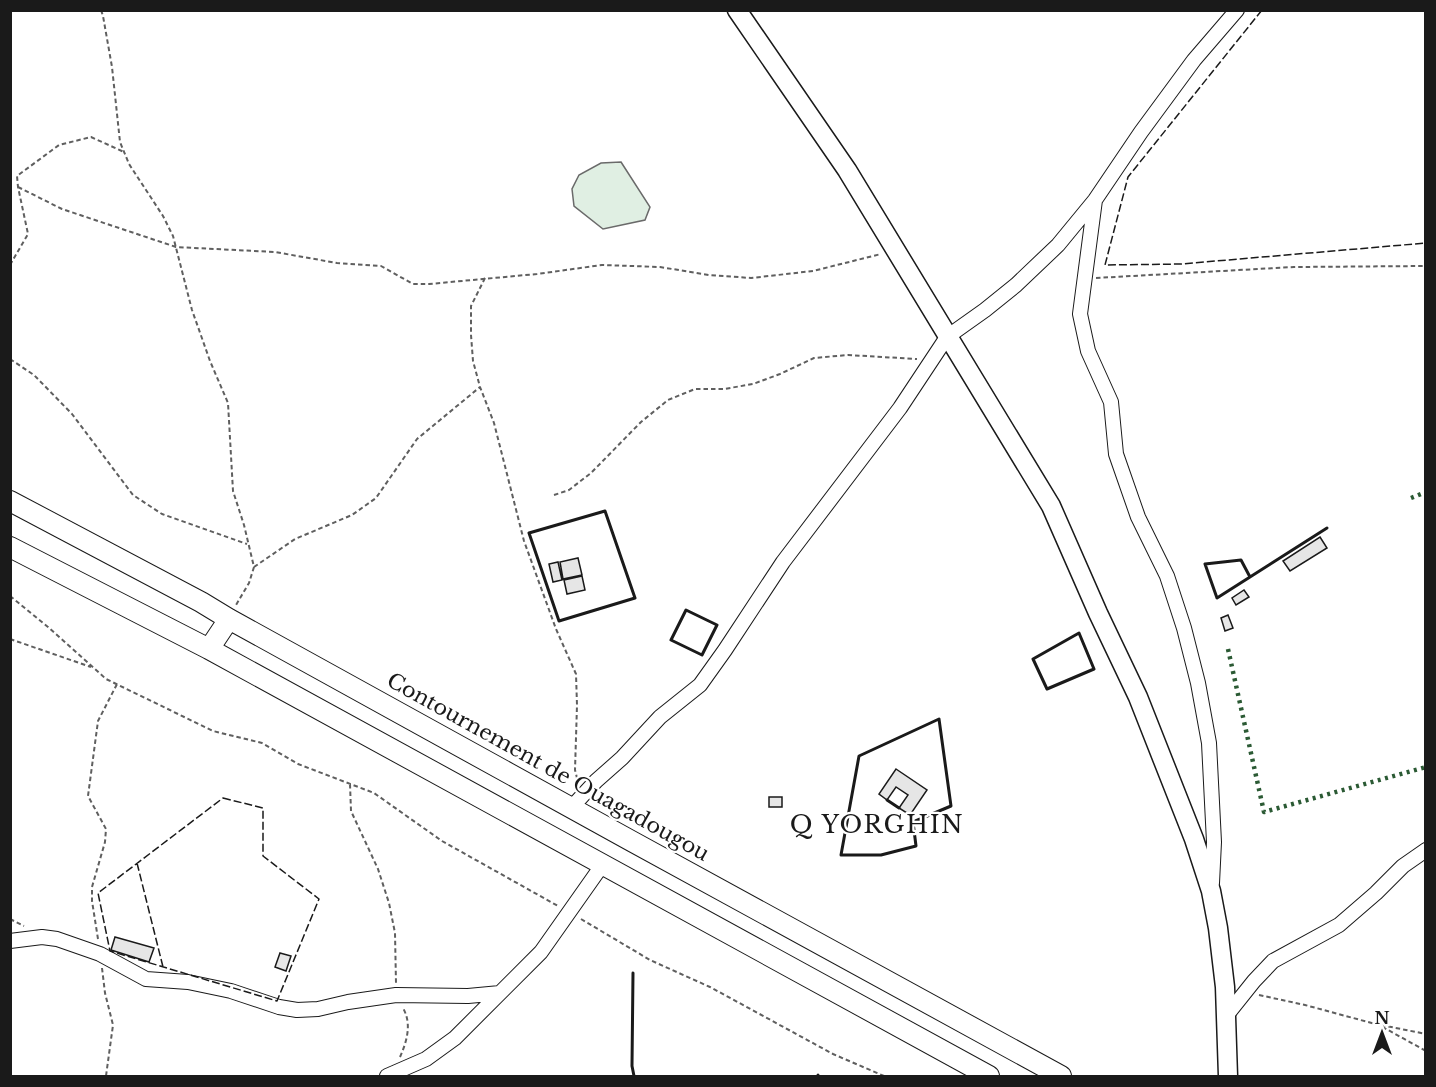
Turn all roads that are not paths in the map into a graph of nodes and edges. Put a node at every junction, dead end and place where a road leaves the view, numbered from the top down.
1 (737, 10) edge
2 (1237, 10) edge
3 (1095, 200) junction
4 (947, 337) junction
5 (10, 501) edge
6 (10, 547) edge
7 (229, 619) junction
8 (209, 649) junction
9 (576, 802) junction
10 (1425, 850) edge
11 (603, 864) junction
12 (1211, 891) junction
13 (10, 941) edge
14 (500, 993) junction
15 (1226, 1016) junction
16 (390, 1075) edge
17 (989, 1077) edge
18 (1061, 1077) edge
19 (1228, 1077) edge

1 - 4 main road
2 - 3 street
3 - 4 street
3 - 12 street
4 - 9 street
4 - 12 main road
5 - 7 highway, Contournement de Ouagadougou
6 - 8 highway
7 - 8 highway
7 - 9 highway, Contournement de Ouagadougou
8 - 11 highway
9 - 18 highway, Contournement de Ouagadougou
10 - 15 street
11 - 14 street
11 - 17 highway
12 - 15 main road
13 - 14 street
14 - 16 street
15 - 19 main road

